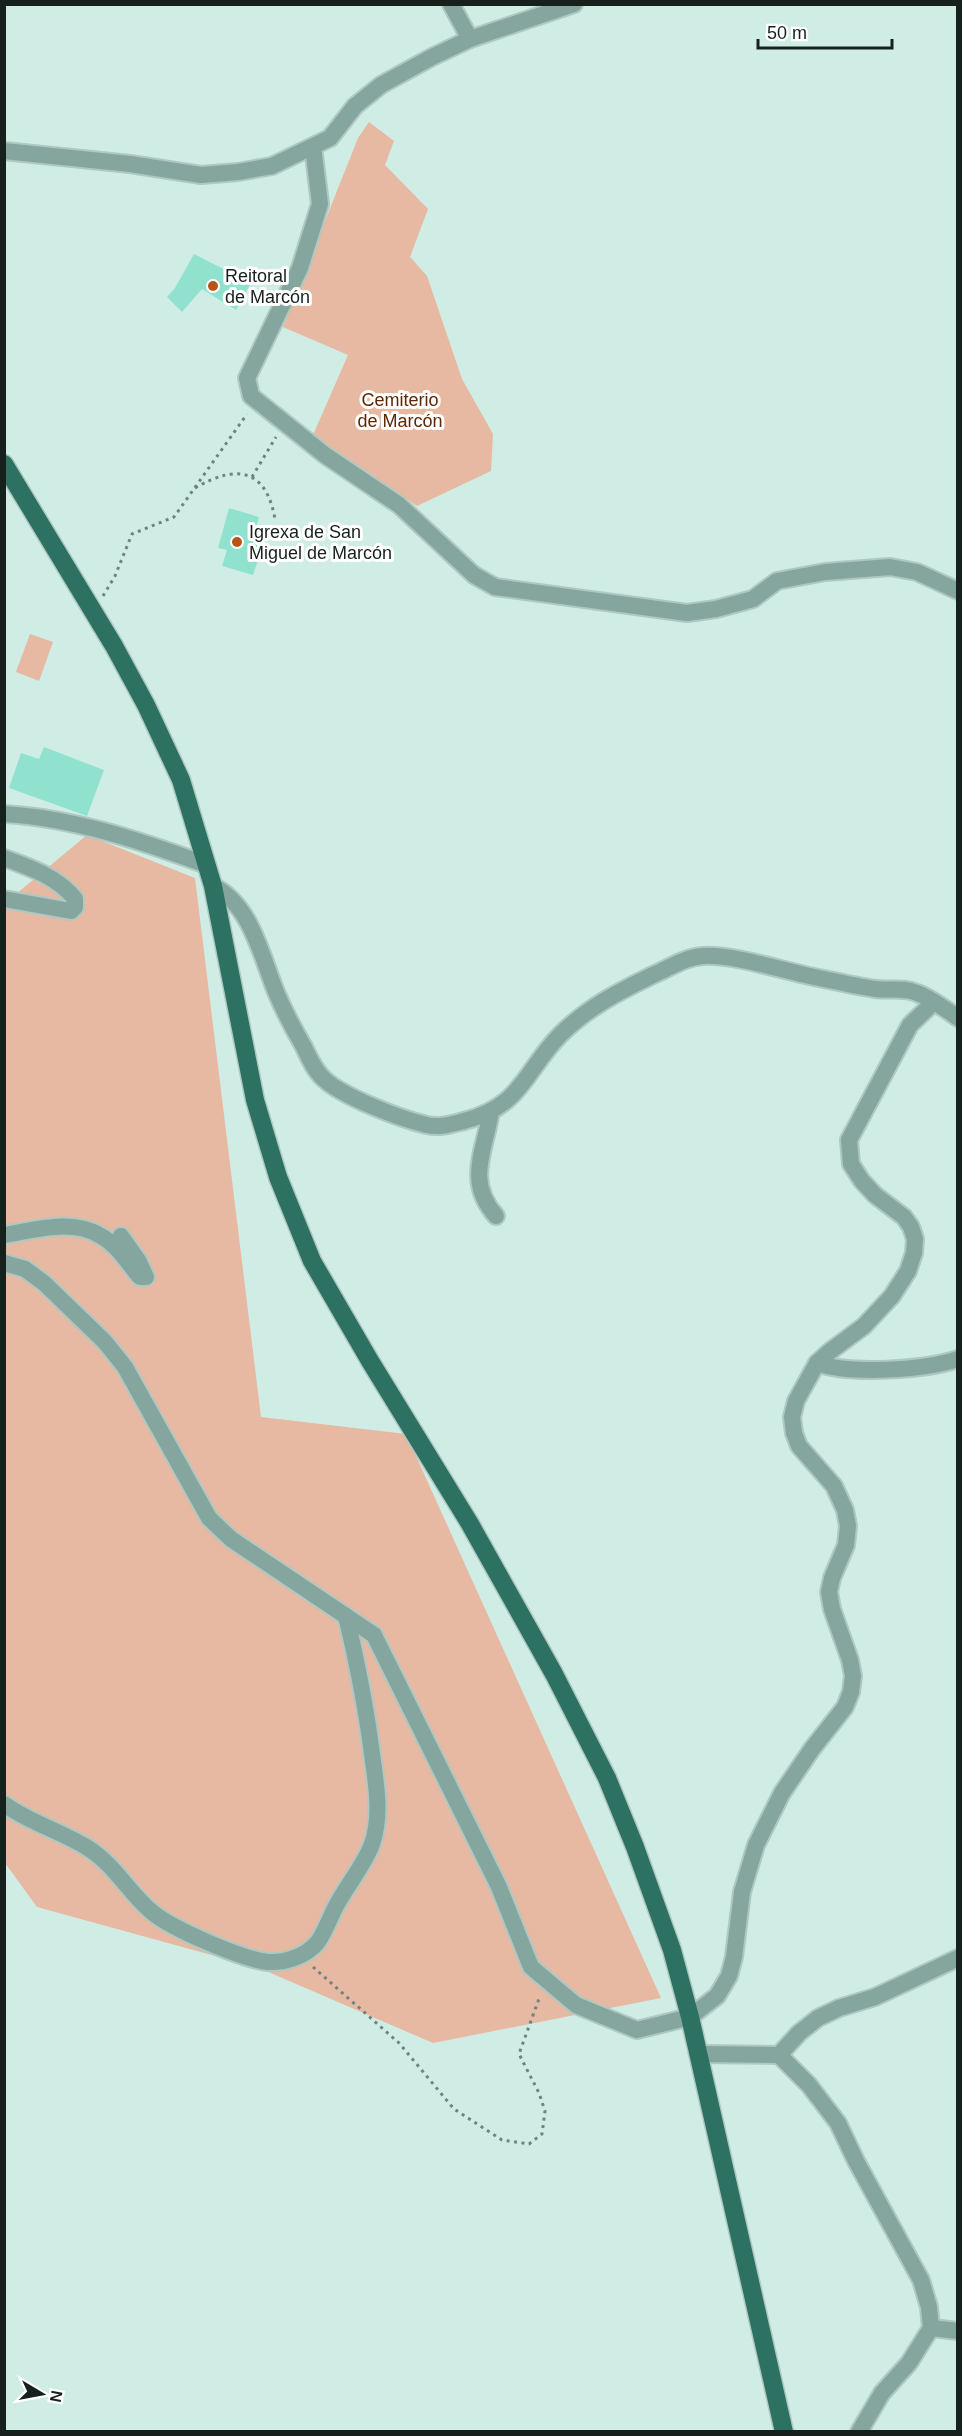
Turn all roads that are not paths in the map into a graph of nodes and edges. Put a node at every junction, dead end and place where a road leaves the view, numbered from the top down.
1 (451, 4) edge
2 (574, 4) edge
3 (470, 39) junction
4 (313, 147) junction
5 (4, 152) edge
6 (4, 464) edge
7 (957, 591) edge
8 (4, 814) edge
9 (4, 858) edge
10 (207, 865) junction
11 (213, 886) junction
12 (4, 899) edge
13 (934, 1002) junction
14 (957, 1018) edge
15 (491, 1111) junction
16 (496, 1216) dead end
17 (4, 1235) edge
18 (121, 1236) dead end
19 (4, 1263) edge
20 (957, 1359) edge
21 (817, 1364) junction
22 (346, 1616) junction
23 (4, 1804) edge
24 (957, 1958) edge
25 (690, 2017) junction
26 (699, 2054) junction
27 (779, 2055) junction
28 (931, 2328) junction
29 (957, 2331) edge
30 (784, 2432) edge
31 (859, 2432) edge

1 - 3 street
2 - 3 street
3 - 4 street
4 - 5 street
4 - 7 street
6 - 10 main road
8 - 10 street
9 - 12 street
10 - 11 main road
11 - 15 street
11 - 25 main road
13 - 14 street
13 - 15 street
13 - 21 street
15 - 16 street
17 - 18 street
19 - 22 street
20 - 21 street
21 - 25 street
22 - 23 street
22 - 25 street
24 - 27 street
25 - 26 main road
26 - 27 street
26 - 30 main road
27 - 28 street
28 - 29 street
28 - 31 street

